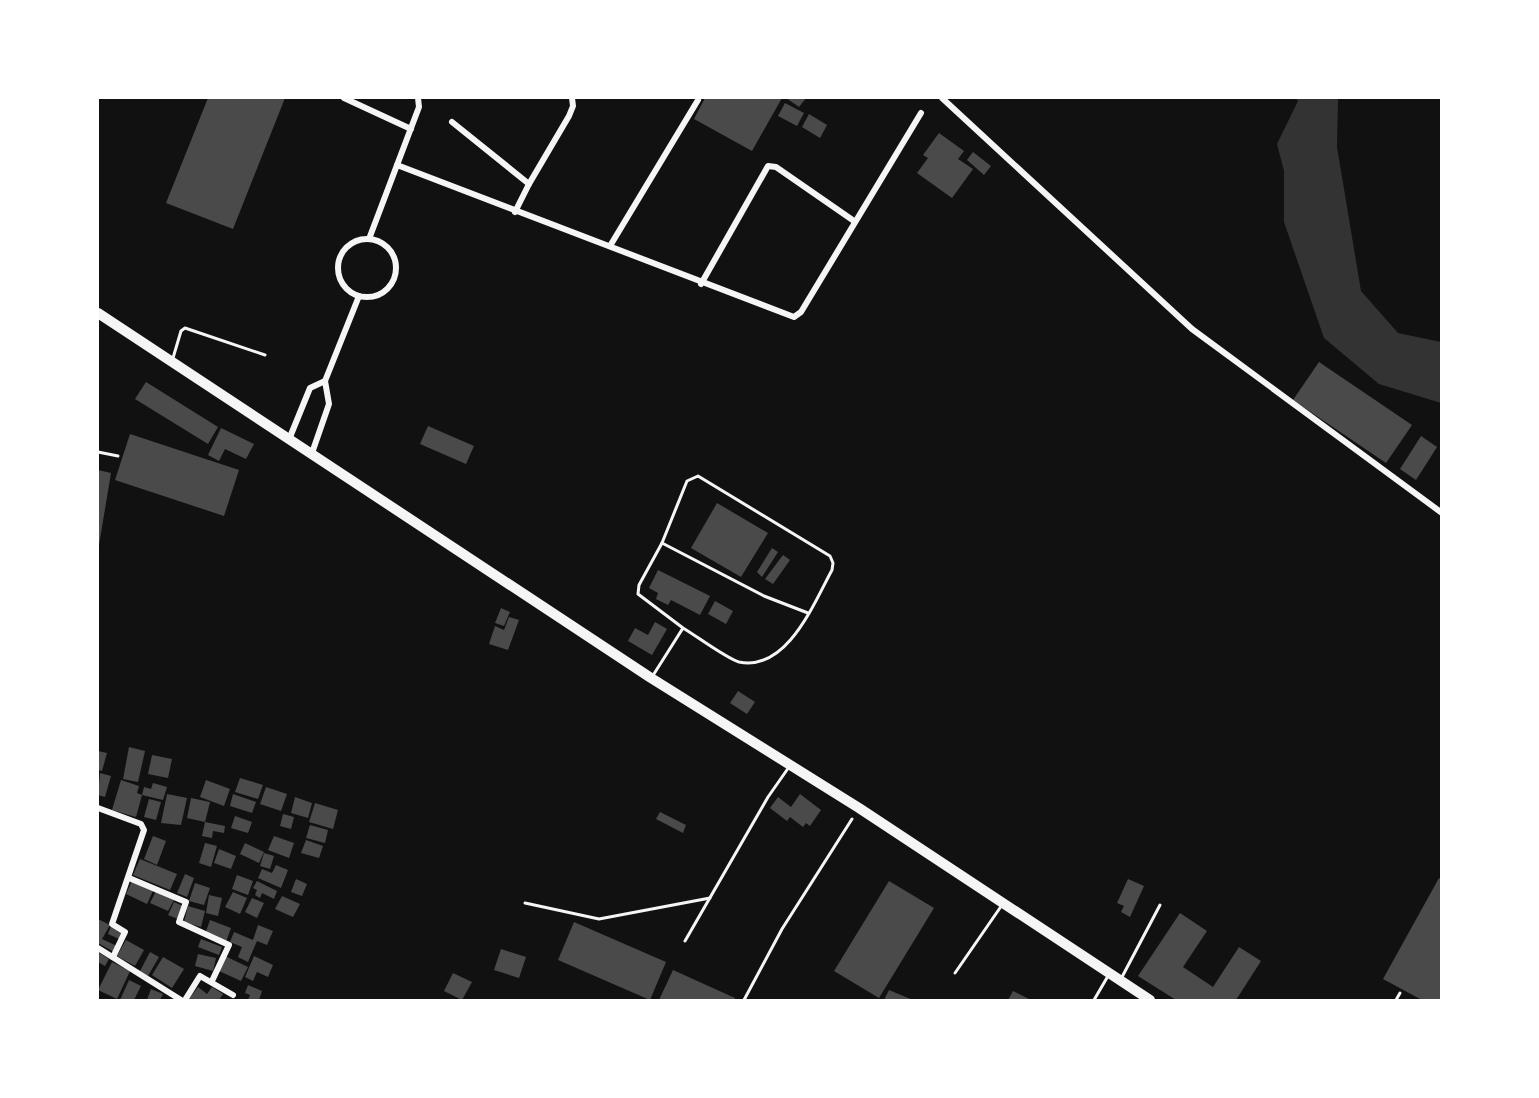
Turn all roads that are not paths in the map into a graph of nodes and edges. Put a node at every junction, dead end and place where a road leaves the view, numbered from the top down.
1 (344, 98) edge
2 (418, 98) edge
3 (572, 98) edge
4 (942, 98) edge
5 (698, 100) dead end
6 (921, 112) dead end
7 (452, 122) dead end
8 (411, 129) junction
9 (397, 165) junction
10 (529, 184) junction
11 (515, 212) junction
12 (854, 221) junction
13 (369, 239) junction
14 (610, 246) junction
15 (701, 284) junction
16 (359, 296) junction
17 (98, 313) edge
18 (265, 355) dead end
19 (173, 360) junction
20 (325, 381) junction
21 (290, 437) junction
22 (98, 452) edge
23 (312, 453) junction
24 (118, 456) dead end
25 (1442, 513) edge
26 (662, 543) junction
27 (808, 613) junction
28 (683, 628) junction
29 (651, 678) junction
30 (789, 766) junction
31 (98, 808) edge
32 (129, 878) junction
33 (710, 898) junction
34 (525, 903) dead end
35 (1003, 903) junction
36 (1160, 905) dead end
37 (685, 941) dead end
38 (98, 948) edge
39 (113, 957) junction
40 (955, 973) dead end
41 (1114, 977) junction
42 (212, 981) junction
43 (1400, 993) dead end
44 (233, 995) dead end
45 (183, 1000) edge
46 (1094, 1000) edge
47 (1149, 1000) edge
48 (1396, 1000) edge

1 - 8 street
2 - 8 street
3 - 10 street
4 - 25 street
5 - 14 street
6 - 12 street
7 - 10 street
8 - 9 street
9 - 11 street
9 - 13 street
10 - 11 street
11 - 14 street
12 - 15 street
12 - 15 street
13 - 16 street
13 - 16 street
14 - 15 street
16 - 20 street
17 - 19 main road
18 - 19 lane
19 - 21 main road
20 - 21 street
20 - 23 street
21 - 23 main road
22 - 24 lane
23 - 29 main road
26 - 27 lane
26 - 27 lane
26 - 28 lane
27 - 28 lane
28 - 29 lane
29 - 30 main road
30 - 33 lane
30 - 35 main road
31 - 32 street
32 - 39 street
32 - 42 street
33 - 34 lane
33 - 37 lane
35 - 40 lane
35 - 41 main road
36 - 41 lane
38 - 39 street
39 - 45 street
41 - 46 lane
41 - 47 main road
42 - 44 street
42 - 45 street
43 - 48 lane

